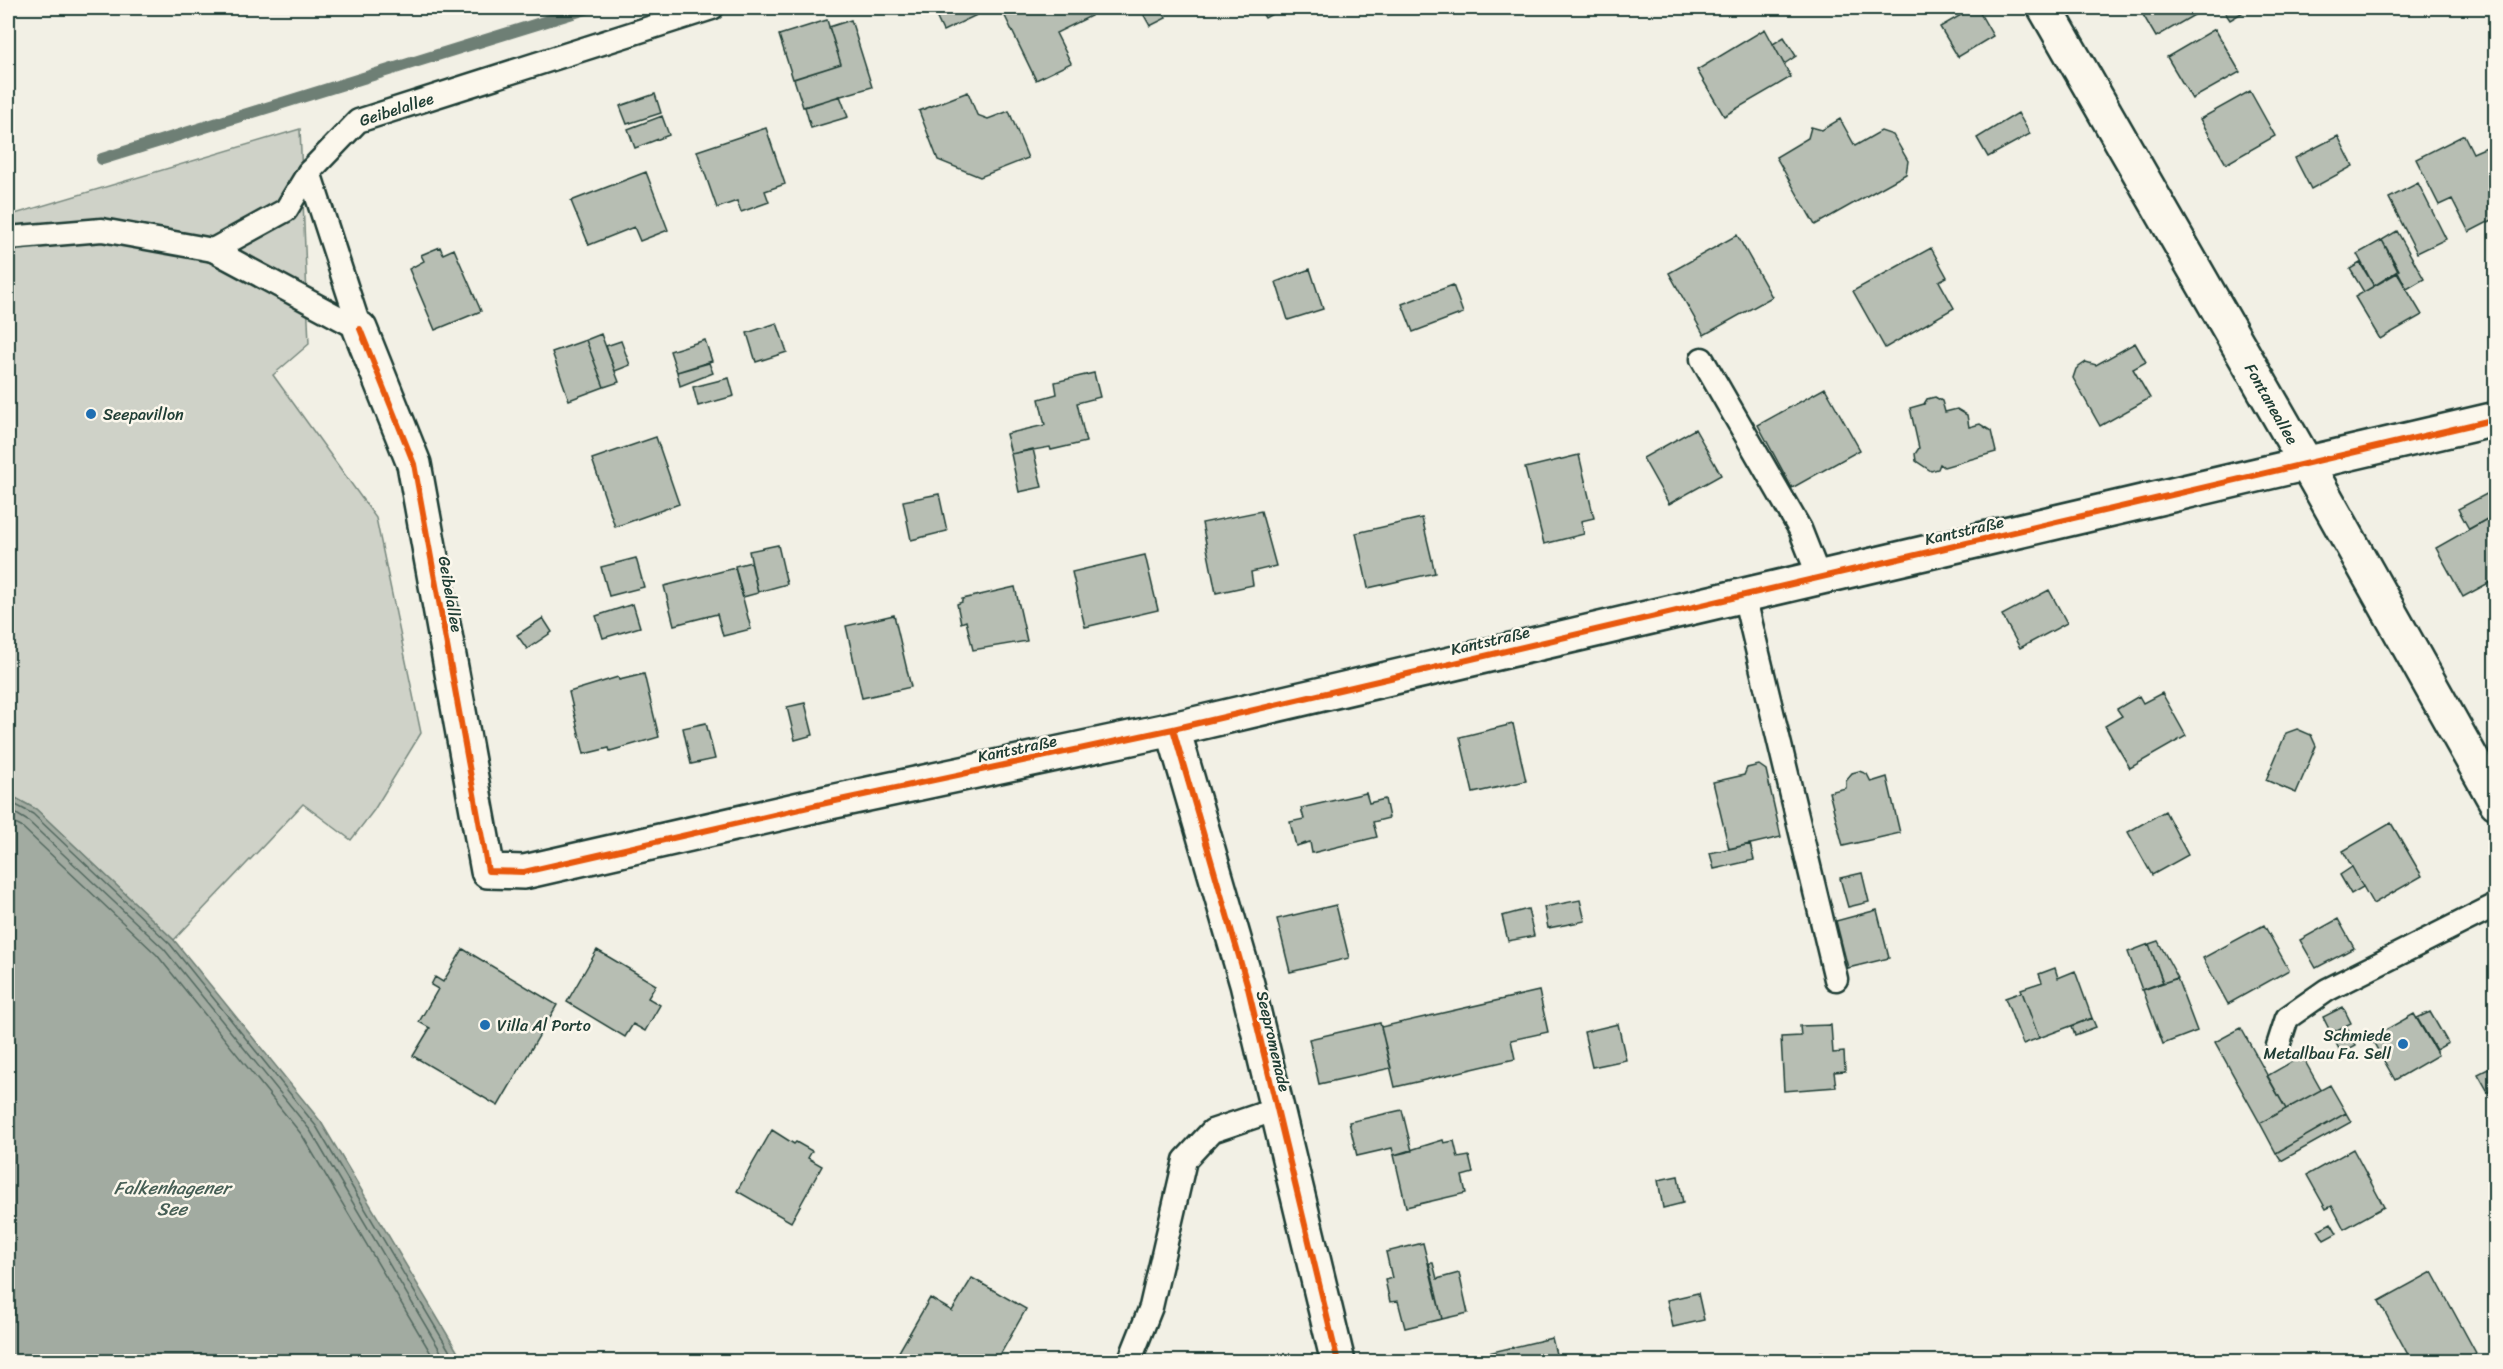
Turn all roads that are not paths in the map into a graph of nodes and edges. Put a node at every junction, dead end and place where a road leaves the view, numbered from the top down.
1 (712, 8) edge
2 (2046, 8) edge
3 (309, 172) junction
4 (8, 238) edge
5 (213, 250) junction
6 (360, 329) junction
7 (1702, 359) dead end
8 (2496, 418) edge
9 (2306, 463) junction
10 (1819, 577) junction
11 (1744, 595) junction
12 (1173, 729) junction
13 (2496, 802) edge
14 (488, 871) joint
15 (2496, 905) edge
16 (1836, 980) dead end
17 (2278, 1046) dead end
18 (1277, 1108) junction
19 (1129, 1362) edge
20 (1338, 1362) edge

1 - 3 lane, Geibelallee
2 - 9 street, Fontaneallee
3 - 5 lane
3 - 6 lane, Geibelallee
4 - 5 lane
5 - 6 lane
6 - 14 street, Geibelallee
7 - 10 lane
8 - 9 street, Kantstraße
9 - 10 street, Kantstraße
9 - 13 street, Fontaneallee
10 - 11 street, Kantstraße
11 - 12 street, Kantstraße
11 - 16 lane
12 - 14 street, Kantstraße
12 - 18 street, Seepromenade
15 - 17 lane
18 - 19 lane
18 - 20 street, Seepromenade

